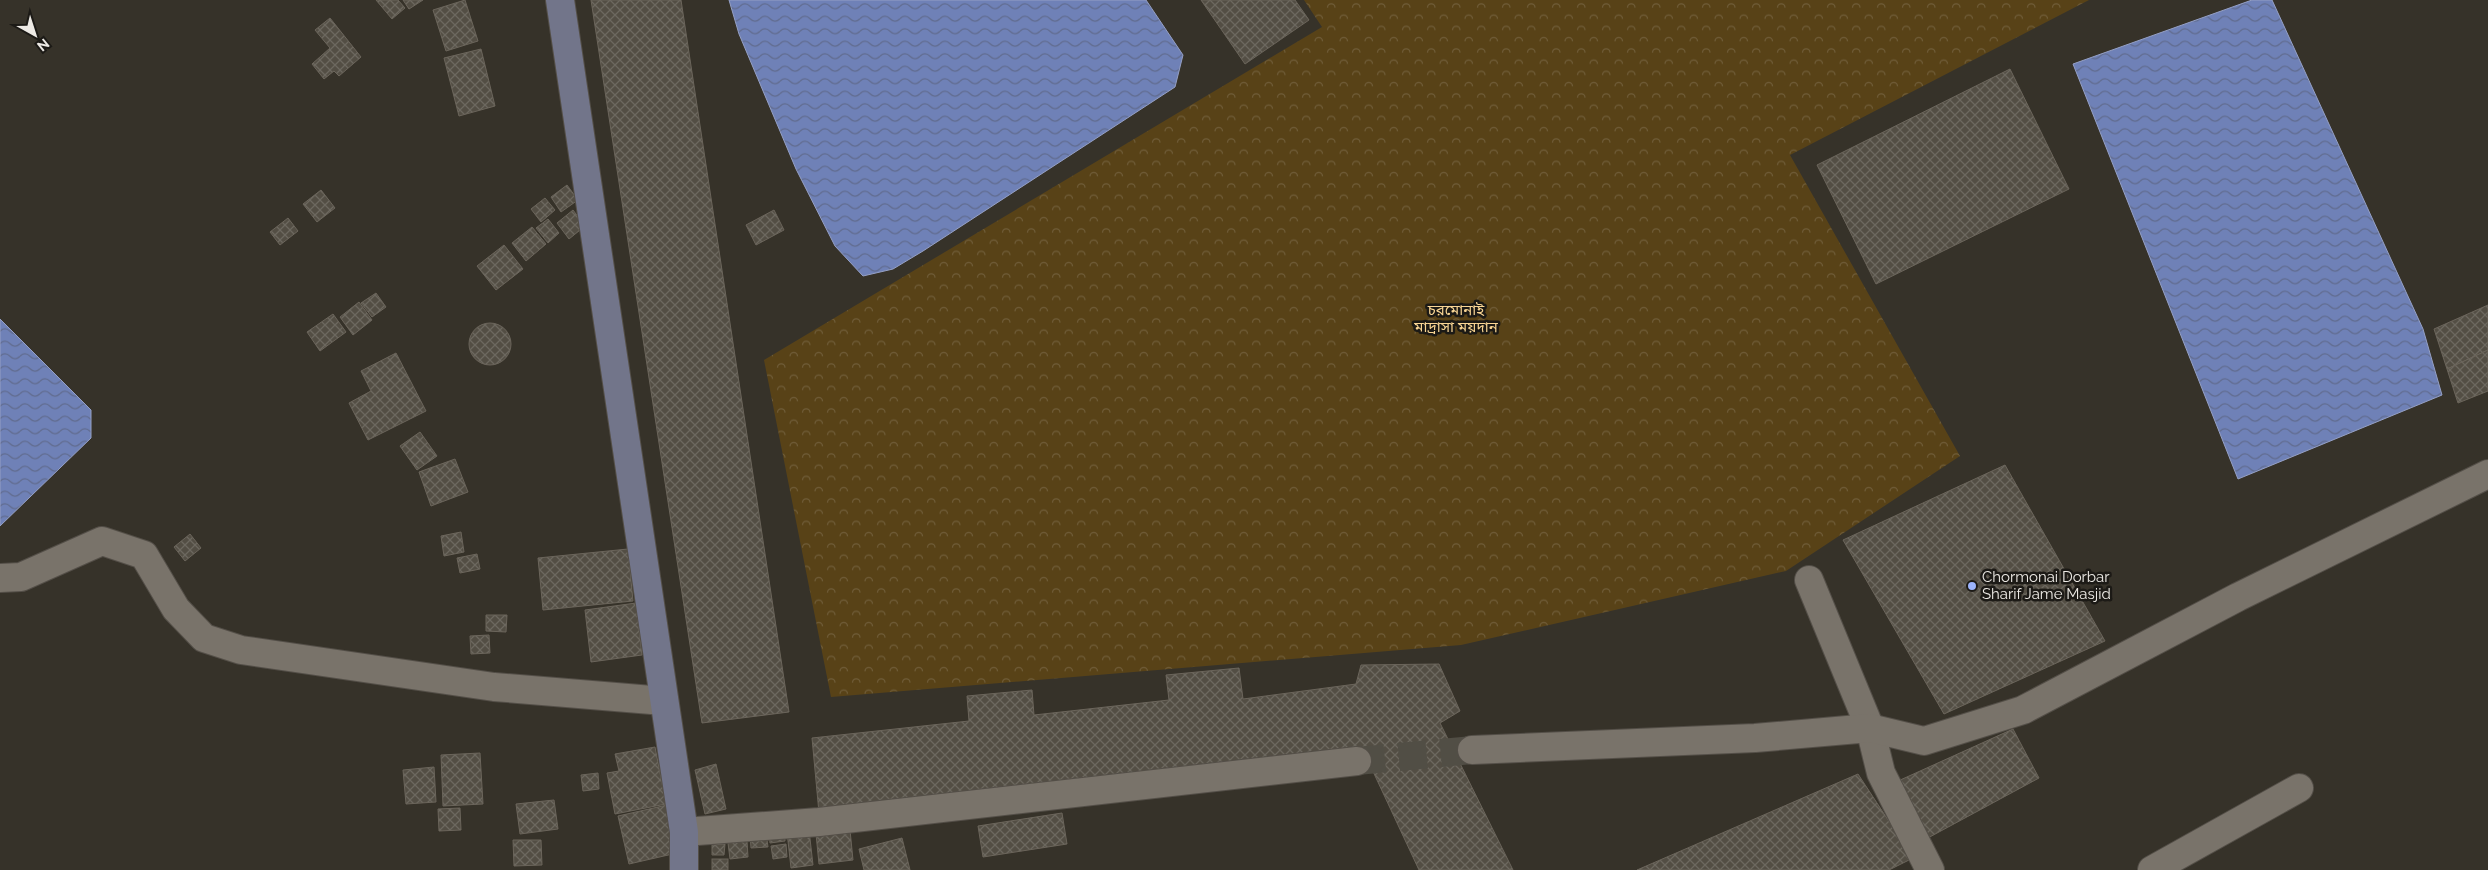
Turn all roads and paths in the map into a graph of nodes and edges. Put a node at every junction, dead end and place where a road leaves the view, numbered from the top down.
1 (560, 0) edge
2 (2488, 474) edge
3 (0, 578) edge
4 (1809, 580) dead end
5 (664, 701) junction
6 (1870, 728) junction
7 (1472, 750) tunnel mouth
8 (1357, 761) tunnel mouth
9 (2299, 788) dead end
10 (684, 832) junction
11 (684, 870) edge
12 (1930, 870) edge
13 (2152, 870) edge

1 - 5 main road
2 - 6 street
3 - 5 street
4 - 6 street
5 - 10 main road
6 - 7 street
6 - 12 street
8 - 10 street
9 - 13 street
10 - 11 main road

